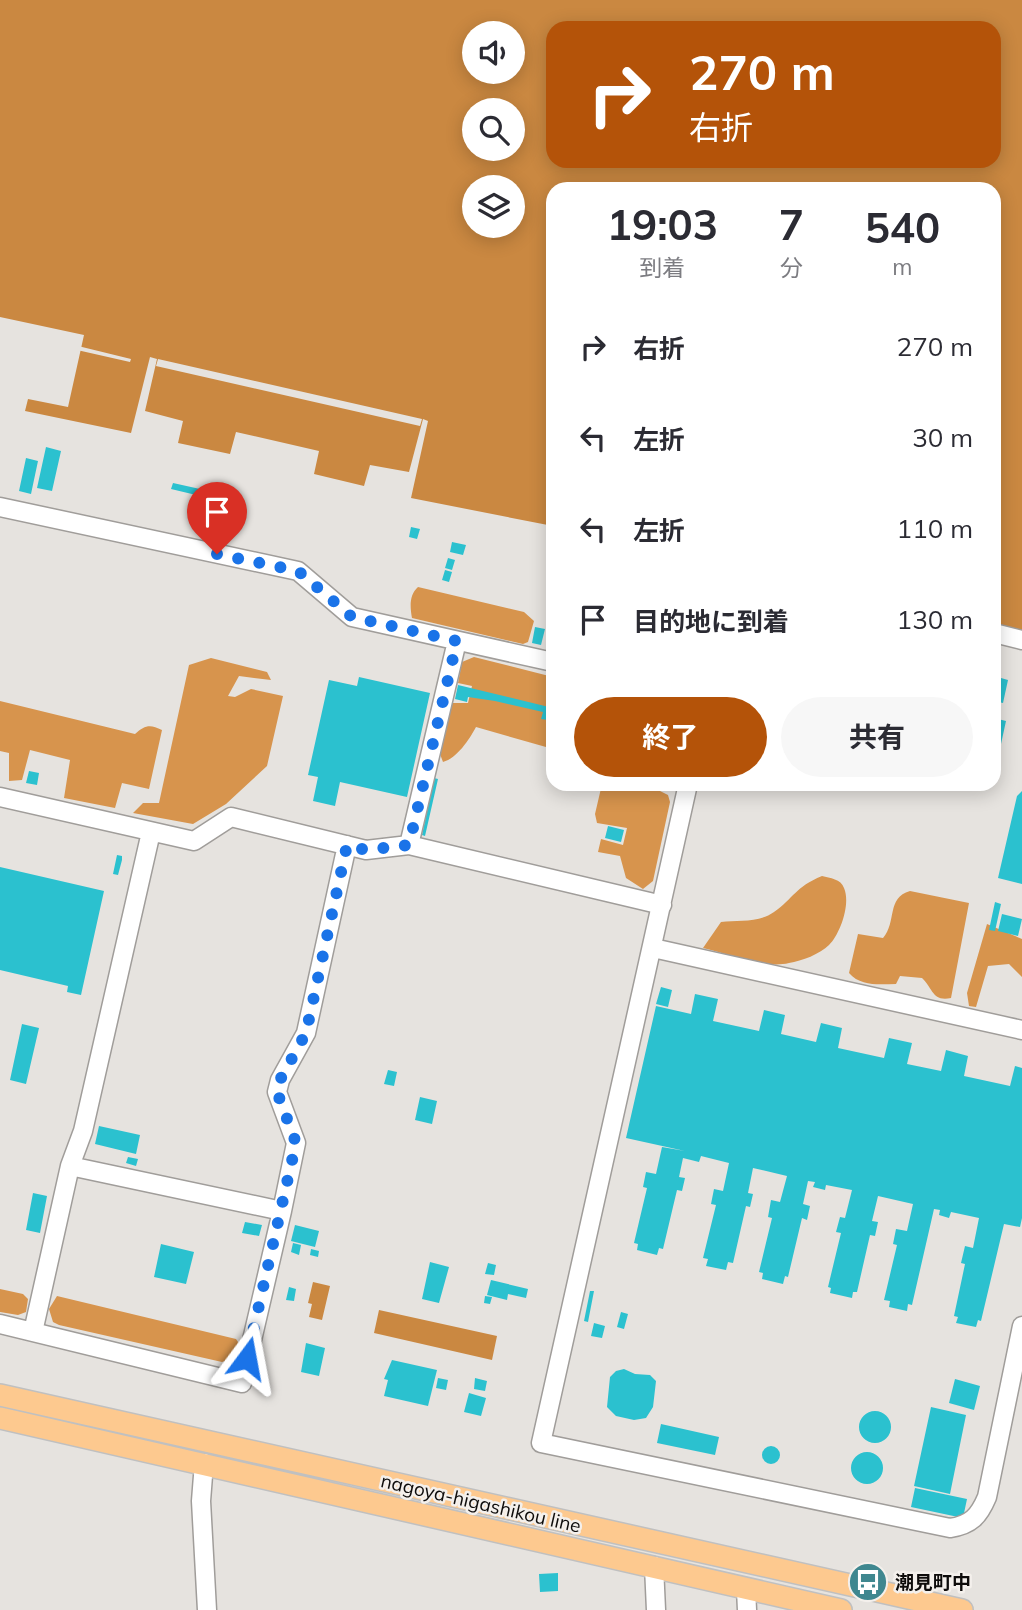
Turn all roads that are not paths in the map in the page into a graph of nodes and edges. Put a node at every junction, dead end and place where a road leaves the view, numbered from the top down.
1 (0, 507) edge
2 (1001, 635) edge
3 (1022, 640) edge
4 (457, 641) junction
5 (546, 660) edge
6 (686, 791) edge
7 (0, 797) edge
8 (151, 832) junction
9 (347, 845) junction
10 (409, 845) junction
11 (662, 905) junction
12 (653, 948) junction
13 (1022, 1030) edge
14 (70, 1166) junction
15 (282, 1210) junction
16 (0, 1324) edge
17 (1022, 1326) edge
18 (33, 1332) junction
19 (0, 1395) edge
20 (0, 1418) edge
21 (204, 1464) junction
22 (654, 1566) junction
23 (747, 1599) edge
24 (207, 1610) edge
25 (656, 1610) edge
26 (841, 1610) edge
27 (962, 1610) edge

1 - 4 street
2 - 3 street
4 - 5 street
4 - 10 street
6 - 11 street
7 - 8 street
8 - 9 street
8 - 14 street
9 - 10 street
9 - 15 street
10 - 11 street
11 - 12 street
12 - 13 street
12 - 17 street
14 - 15 street
14 - 18 street
15 - 18 street
16 - 18 street
19 - 27 main road, nagoya-higashikou line
20 - 21 main road, nagoya-higashikou line
21 - 22 main road, nagoya-higashikou line
21 - 24 street
22 - 23 main road, nagoya-higashikou line
22 - 25 street
23 - 26 main road, nagoya-higashikou line

